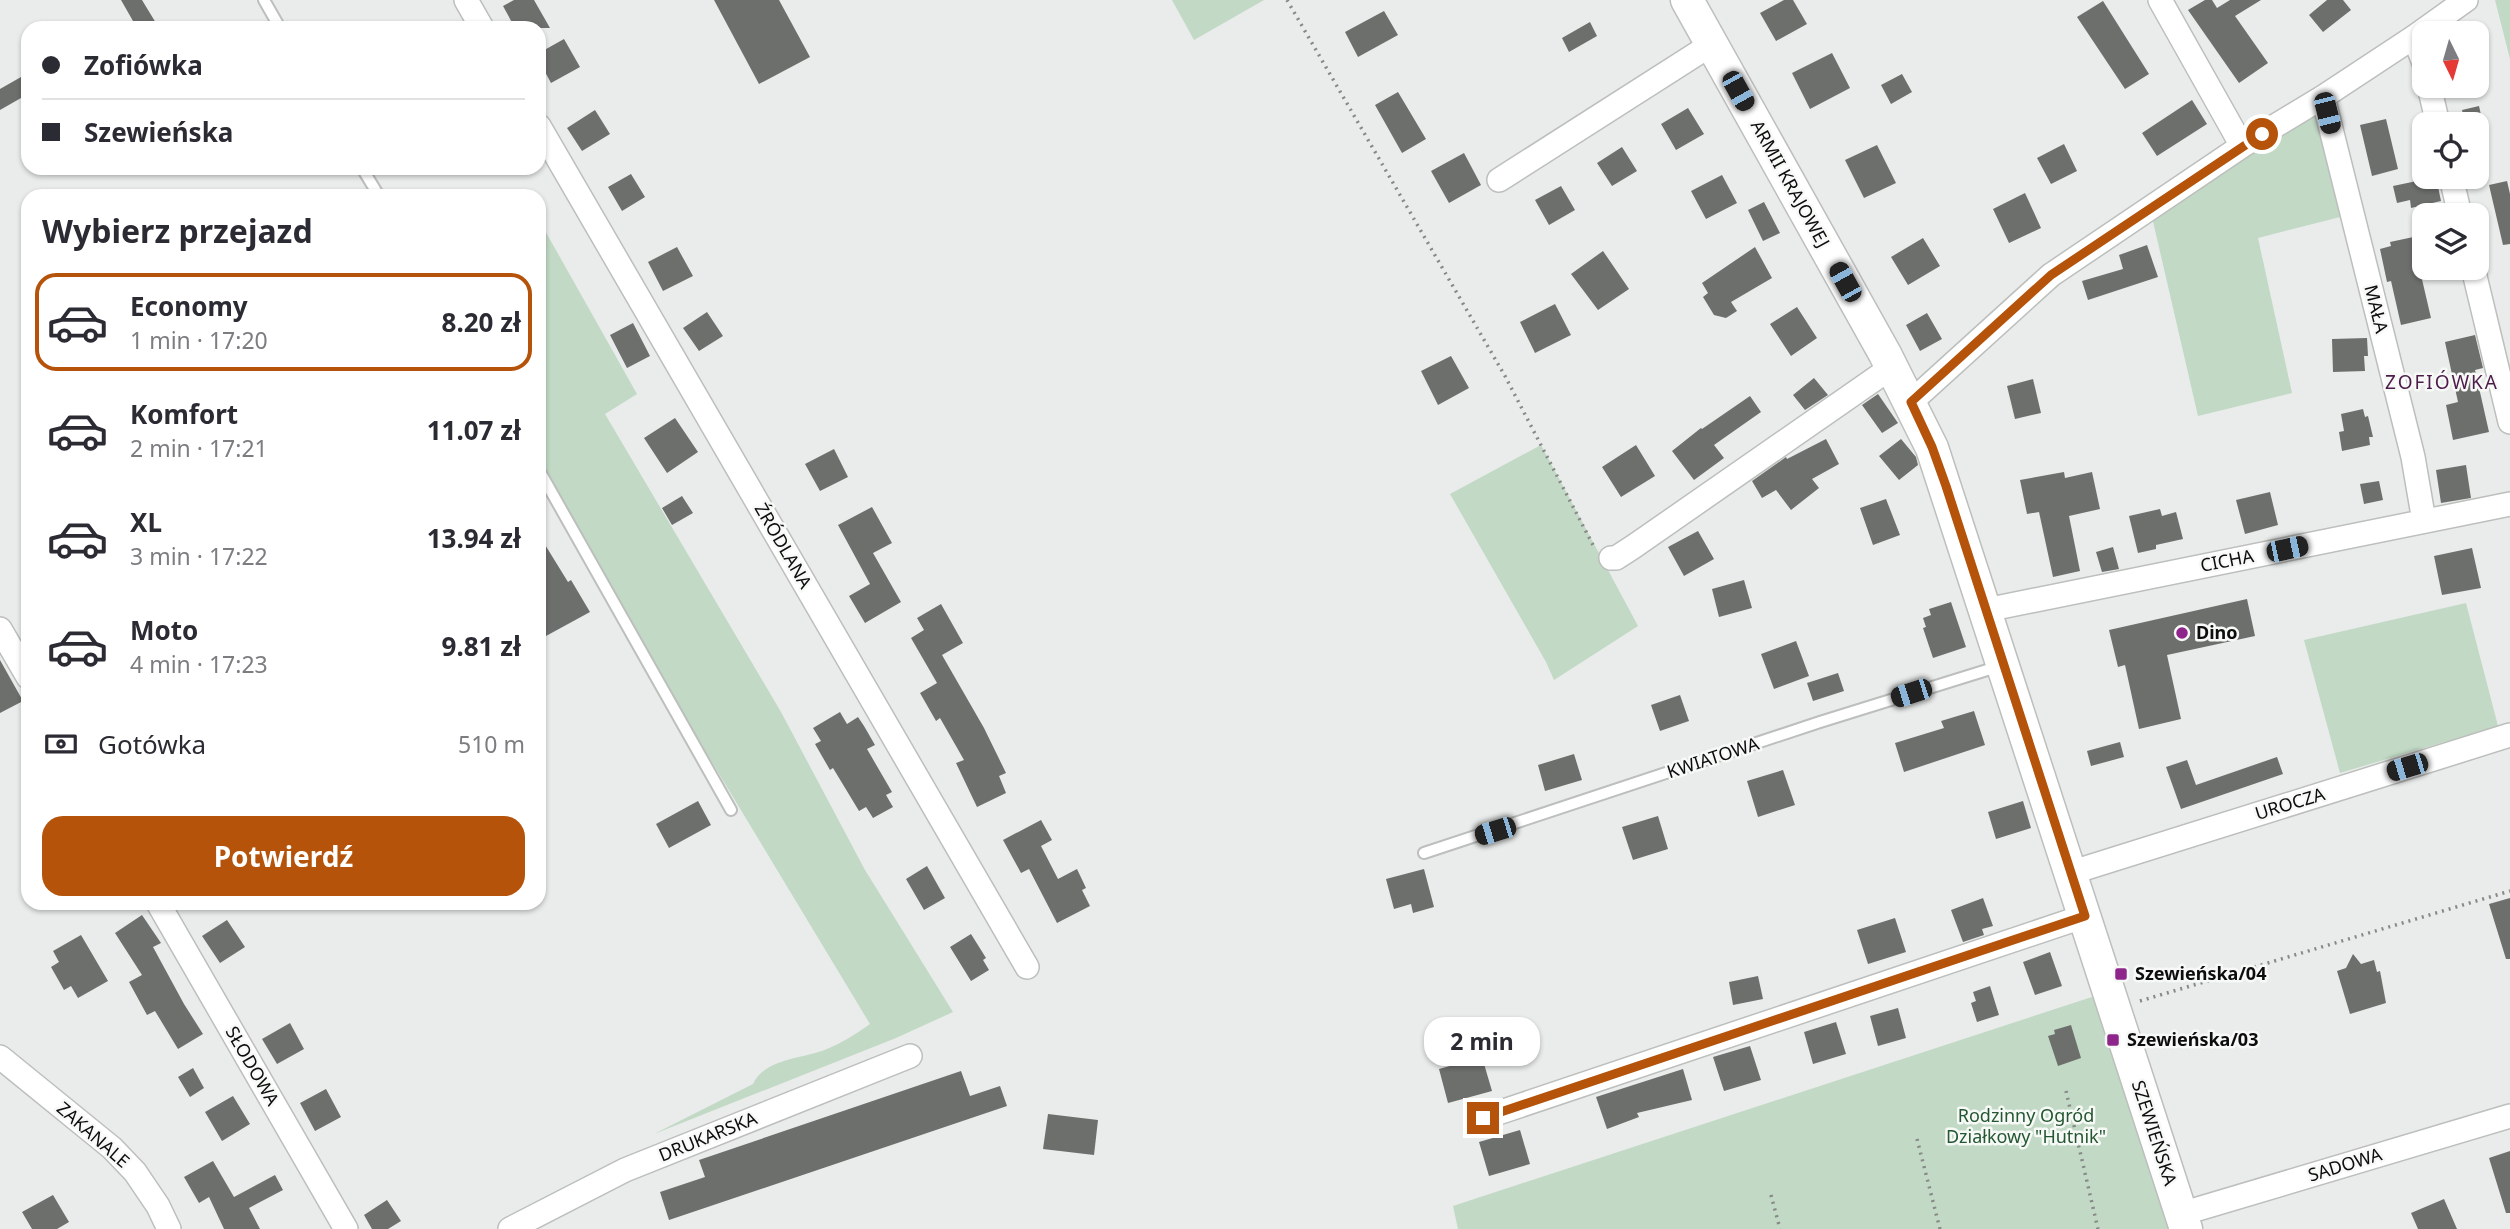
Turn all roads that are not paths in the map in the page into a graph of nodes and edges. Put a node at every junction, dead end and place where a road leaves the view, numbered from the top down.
1 (264, 0) edge
2 (466, 0) edge
3 (1688, 0) edge
4 (2160, 0) edge
5 (2466, 0) edge
6 (276, 21) edge
7 (478, 21) edge
8 (2436, 21) edge
9 (2412, 38) edge
10 (1712, 44) junction
11 (2323, 97) junction
12 (546, 138) edge
13 (2242, 146) junction
14 (1499, 180) dead end
15 (2476, 280) edge
16 (1892, 367) junction
17 (1911, 402) junction
18 (2510, 422) edge
19 (546, 482) edge
20 (2510, 504) edge
21 (2424, 521) junction
22 (1611, 558) road end
23 (1986, 610) junction
24 (0, 629) edge
25 (21, 665) edge
26 (2003, 665) junction
27 (2510, 735) edge
28 (731, 810) dead end
29 (1424, 853) dead end
30 (2070, 873) junction
31 (162, 910) edge
32 (2085, 916) junction
33 (1027, 967) dead end
34 (910, 1056) dead end
35 (0, 1057) edge
36 (2510, 1116) edge
37 (1483, 1118) dead end
38 (2183, 1222) edge
39 (169, 1229) edge
40 (346, 1229) edge
41 (510, 1229) edge

1 - 6 lane
2 - 7 street
3 - 10 street, ARMII KRAJOWEJ
4 - 13 street
5 - 8 street
9 - 11 street
10 - 14 street
10 - 16 street, ARMII KRAJOWEJ
11 - 13 street
11 - 21 street, MAŁA
12 - 33 street, ŹRÓDLANA
13 - 17 street
15 - 18 street
16 - 17 street, ARMII KRAJOWEJ
16 - 22 street
17 - 23 street, SZEWIEŃSKA
19 - 28 lane
20 - 21 street, CICHA
21 - 23 street, CICHA
23 - 26 street, SZEWIEŃSKA
24 - 25 street
26 - 29 lane, KWIATOWA
26 - 30 street, SZEWIEŃSKA
27 - 30 street, UROCZA
30 - 32 street, SZEWIEŃSKA
31 - 40 street, SŁODOWA
32 - 37 street
32 - 38 street, SZEWIEŃSKA
34 - 41 street, DRUKARSKA
35 - 39 street, ZAKANALE
36 - 38 street, SADOWA

